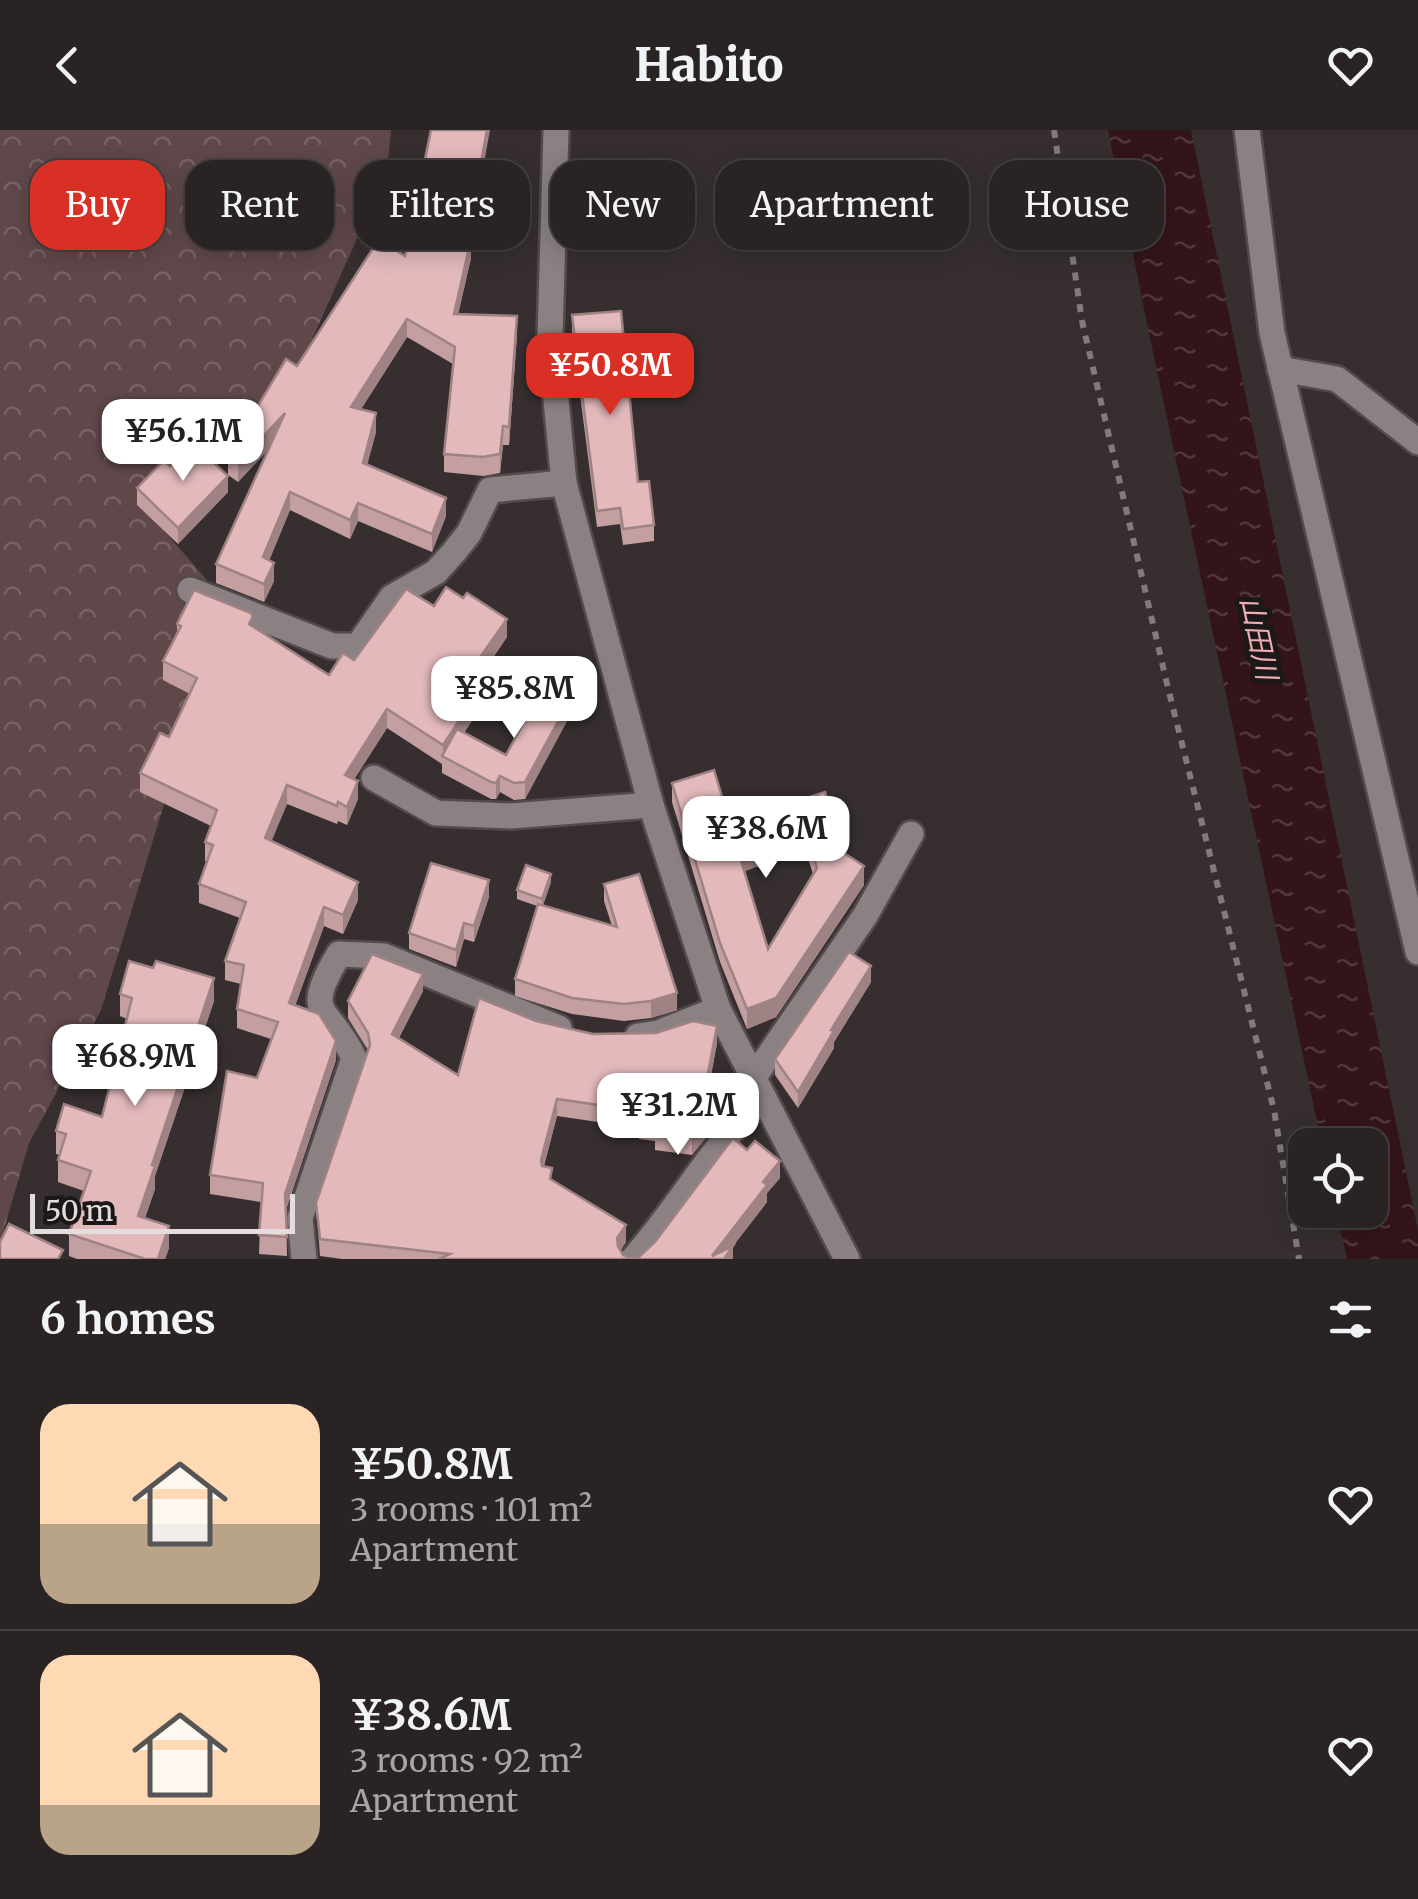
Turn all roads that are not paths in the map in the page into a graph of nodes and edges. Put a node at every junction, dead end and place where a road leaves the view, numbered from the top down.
1 (556, 130) edge
2 (1248, 130) edge
3 (1280, 369) junction
4 (1418, 442) edge
5 (564, 483) junction
6 (190, 590) edge
7 (374, 778) dead end
8 (651, 805) junction
9 (912, 834) dead end
10 (1418, 952) edge
11 (718, 1008) junction
12 (577, 1034) edge
13 (607, 1036) edge
14 (759, 1087) junction
15 (304, 1259) edge
16 (634, 1259) edge
17 (847, 1259) edge

1 - 5 street
2 - 3 street
3 - 4 street
3 - 10 street
5 - 6 street
5 - 8 street
7 - 8 street
8 - 11 street
9 - 14 street
11 - 13 street
11 - 14 street
12 - 15 street
14 - 16 street
14 - 17 street

